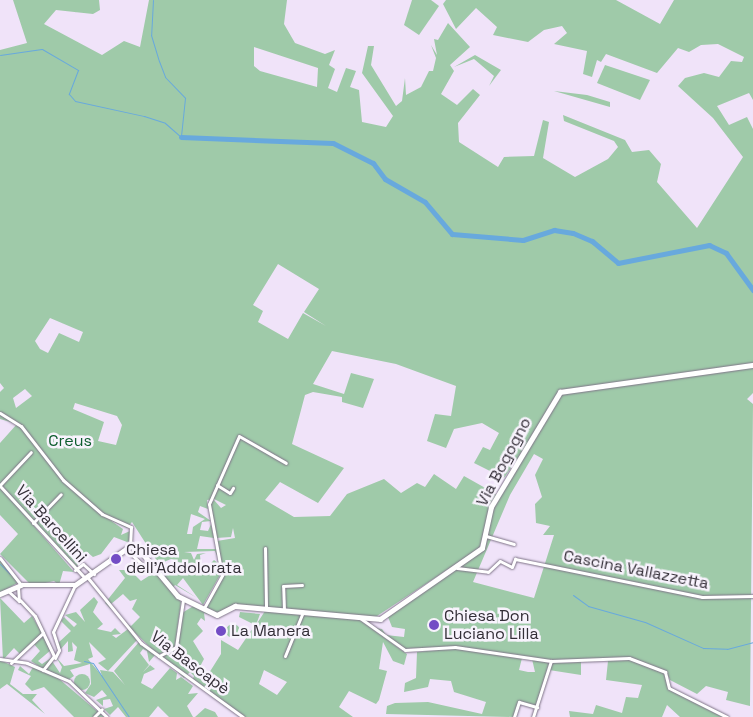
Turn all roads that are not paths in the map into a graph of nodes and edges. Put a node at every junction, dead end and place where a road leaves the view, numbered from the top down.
1 (753, 364) edge
2 (0, 413) edge
3 (31, 452) dead end
4 (286, 463) dead end
5 (0, 485) edge
6 (217, 485) junction
7 (233, 488) dead end
8 (61, 494) dead end
9 (33, 523) junction
10 (486, 536) junction
11 (514, 544) dead end
12 (128, 548) junction
13 (265, 548) dead end
14 (0, 558) edge
15 (457, 568) junction
16 (75, 570) junction
17 (148, 570) dead end
18 (94, 574) junction
19 (86, 577) junction
20 (74, 585) junction
21 (302, 585) dead end
22 (20, 586) junction
23 (8, 590) junction
24 (0, 594) edge
25 (753, 596) edge
26 (20, 600) junction
27 (183, 600) junction
28 (204, 608) junction
29 (266, 608) junction
30 (284, 610) junction
31 (303, 612) junction
32 (360, 618) junction
33 (43, 633) junction
34 (159, 656) junction
35 (285, 656) dead end
36 (55, 658) junction
37 (0, 660) edge
38 (551, 661) junction
39 (11, 664) junction
40 (42, 670) junction
41 (537, 707) junction
42 (102, 709) junction
43 (94, 717) edge
44 (108, 717) edge
45 (243, 717) edge
46 (514, 717) edge
47 (534, 717) edge
48 (727, 717) edge

1 - 10 main road, Via Bogogno
2 - 12 street
3 - 5 street
4 - 6 street
5 - 9 street, Via Barcellini
6 - 7 street
6 - 28 street
8 - 9 street
9 - 16 street, Via Barcellini
10 - 11 street
10 - 15 main road, Via Bogogno
12 - 17 street
12 - 18 main road
12 - 27 main road
13 - 29 street
14 - 22 street
15 - 25 street, Cascina Vallazzetta
15 - 32 main road, Via Bogogno
16 - 18 street
16 - 19 street, Via Barcellini
18 - 19 main road
19 - 20 main road
19 - 34 street, Via Bascapè
20 - 22 main road
20 - 36 street
21 - 30 street
22 - 23 main road
22 - 26 street
23 - 24 main road
23 - 26 street
26 - 33 street
27 - 28 main road
27 - 34 street
28 - 29 main road, Via Bogogno
29 - 30 main road, Via Bogogno
30 - 31 main road, Via Bogogno
31 - 32 main road, Via Bogogno
31 - 35 street
32 - 38 street
33 - 36 street
33 - 39 street
34 - 45 street, Via Bascapè
36 - 40 street
37 - 39 street
38 - 41 street
38 - 48 street
39 - 40 street
40 - 42 street
41 - 46 street
41 - 47 street
42 - 43 street
42 - 44 street

